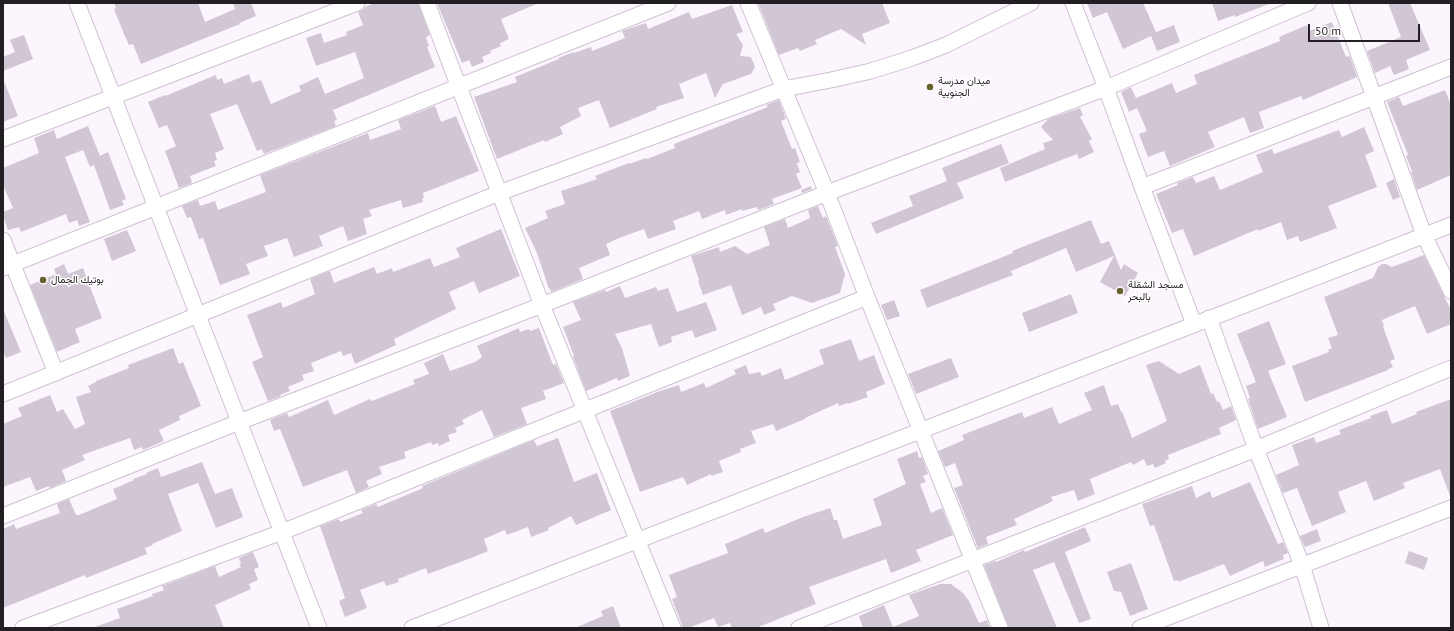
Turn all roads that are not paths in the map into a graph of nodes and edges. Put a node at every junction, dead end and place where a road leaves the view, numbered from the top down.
1 (77, 3) edge
2 (357, 3) edge
3 (427, 3) edge
4 (668, 3) edge
5 (748, 3) edge
6 (1031, 3) edge
7 (1073, 3) edge
8 (1308, 3) edge
9 (1340, 3) edge
10 (1451, 67) edge
11 (459, 86) junction
12 (1106, 88) junction
13 (783, 89) junction
14 (114, 98) junction
15 (1375, 98) junction
16 (3, 139) edge
17 (1142, 187) junction
18 (499, 193) junction
19 (827, 193) junction
20 (156, 207) junction
21 (1451, 225) edge
22 (1424, 235) junction
23 (3, 240) edge
24 (8, 266) edge
25 (1451, 291) edge
26 (867, 297) junction
27 (542, 305) junction
28 (198, 314) junction
29 (1209, 318) junction
30 (1194, 324) junction
31 (1451, 368) edge
32 (56, 373) junction
33 (3, 394) edge
34 (584, 410) junction
35 (239, 422) junction
36 (921, 431) junction
37 (1256, 449) junction
38 (1451, 508) edge
39 (3, 516) edge
40 (282, 532) junction
41 (638, 540) junction
42 (973, 560) junction
43 (1302, 566) junction
44 (23, 628) edge
45 (319, 628) edge
46 (412, 628) edge
47 (673, 628) edge
48 (799, 628) edge
49 (1000, 628) edge
50 (1140, 628) edge
51 (1321, 628) edge

1 - 14 street
2 - 14 street
3 - 11 street
4 - 11 street
5 - 13 street
6 - 13 street
7 - 12 street
8 - 12 street
9 - 15 street
10 - 15 street
11 - 18 street
11 - 20 street
12 - 17 street
12 - 19 street
13 - 18 street
13 - 19 street
14 - 16 street
14 - 20 street
15 - 17 street
15 - 22 street
17 - 30 street
18 - 27 street
18 - 28 street
19 - 26 street
19 - 27 street
20 - 24 street
20 - 28 street
21 - 22 street
22 - 25 street
22 - 29 street
23 - 24 street
24 - 32 street
26 - 34 street
26 - 36 street
27 - 34 street
27 - 35 street
28 - 32 street
28 - 35 street
29 - 30 street
29 - 37 street
30 - 36 street
31 - 37 street
32 - 33 street
34 - 40 street
34 - 41 street
35 - 39 street
35 - 40 street
36 - 41 street
36 - 42 street
37 - 42 street
37 - 43 street
38 - 43 street
40 - 44 street
40 - 45 street
41 - 46 street
41 - 47 street
42 - 48 street
42 - 49 street
43 - 50 street
43 - 51 street

